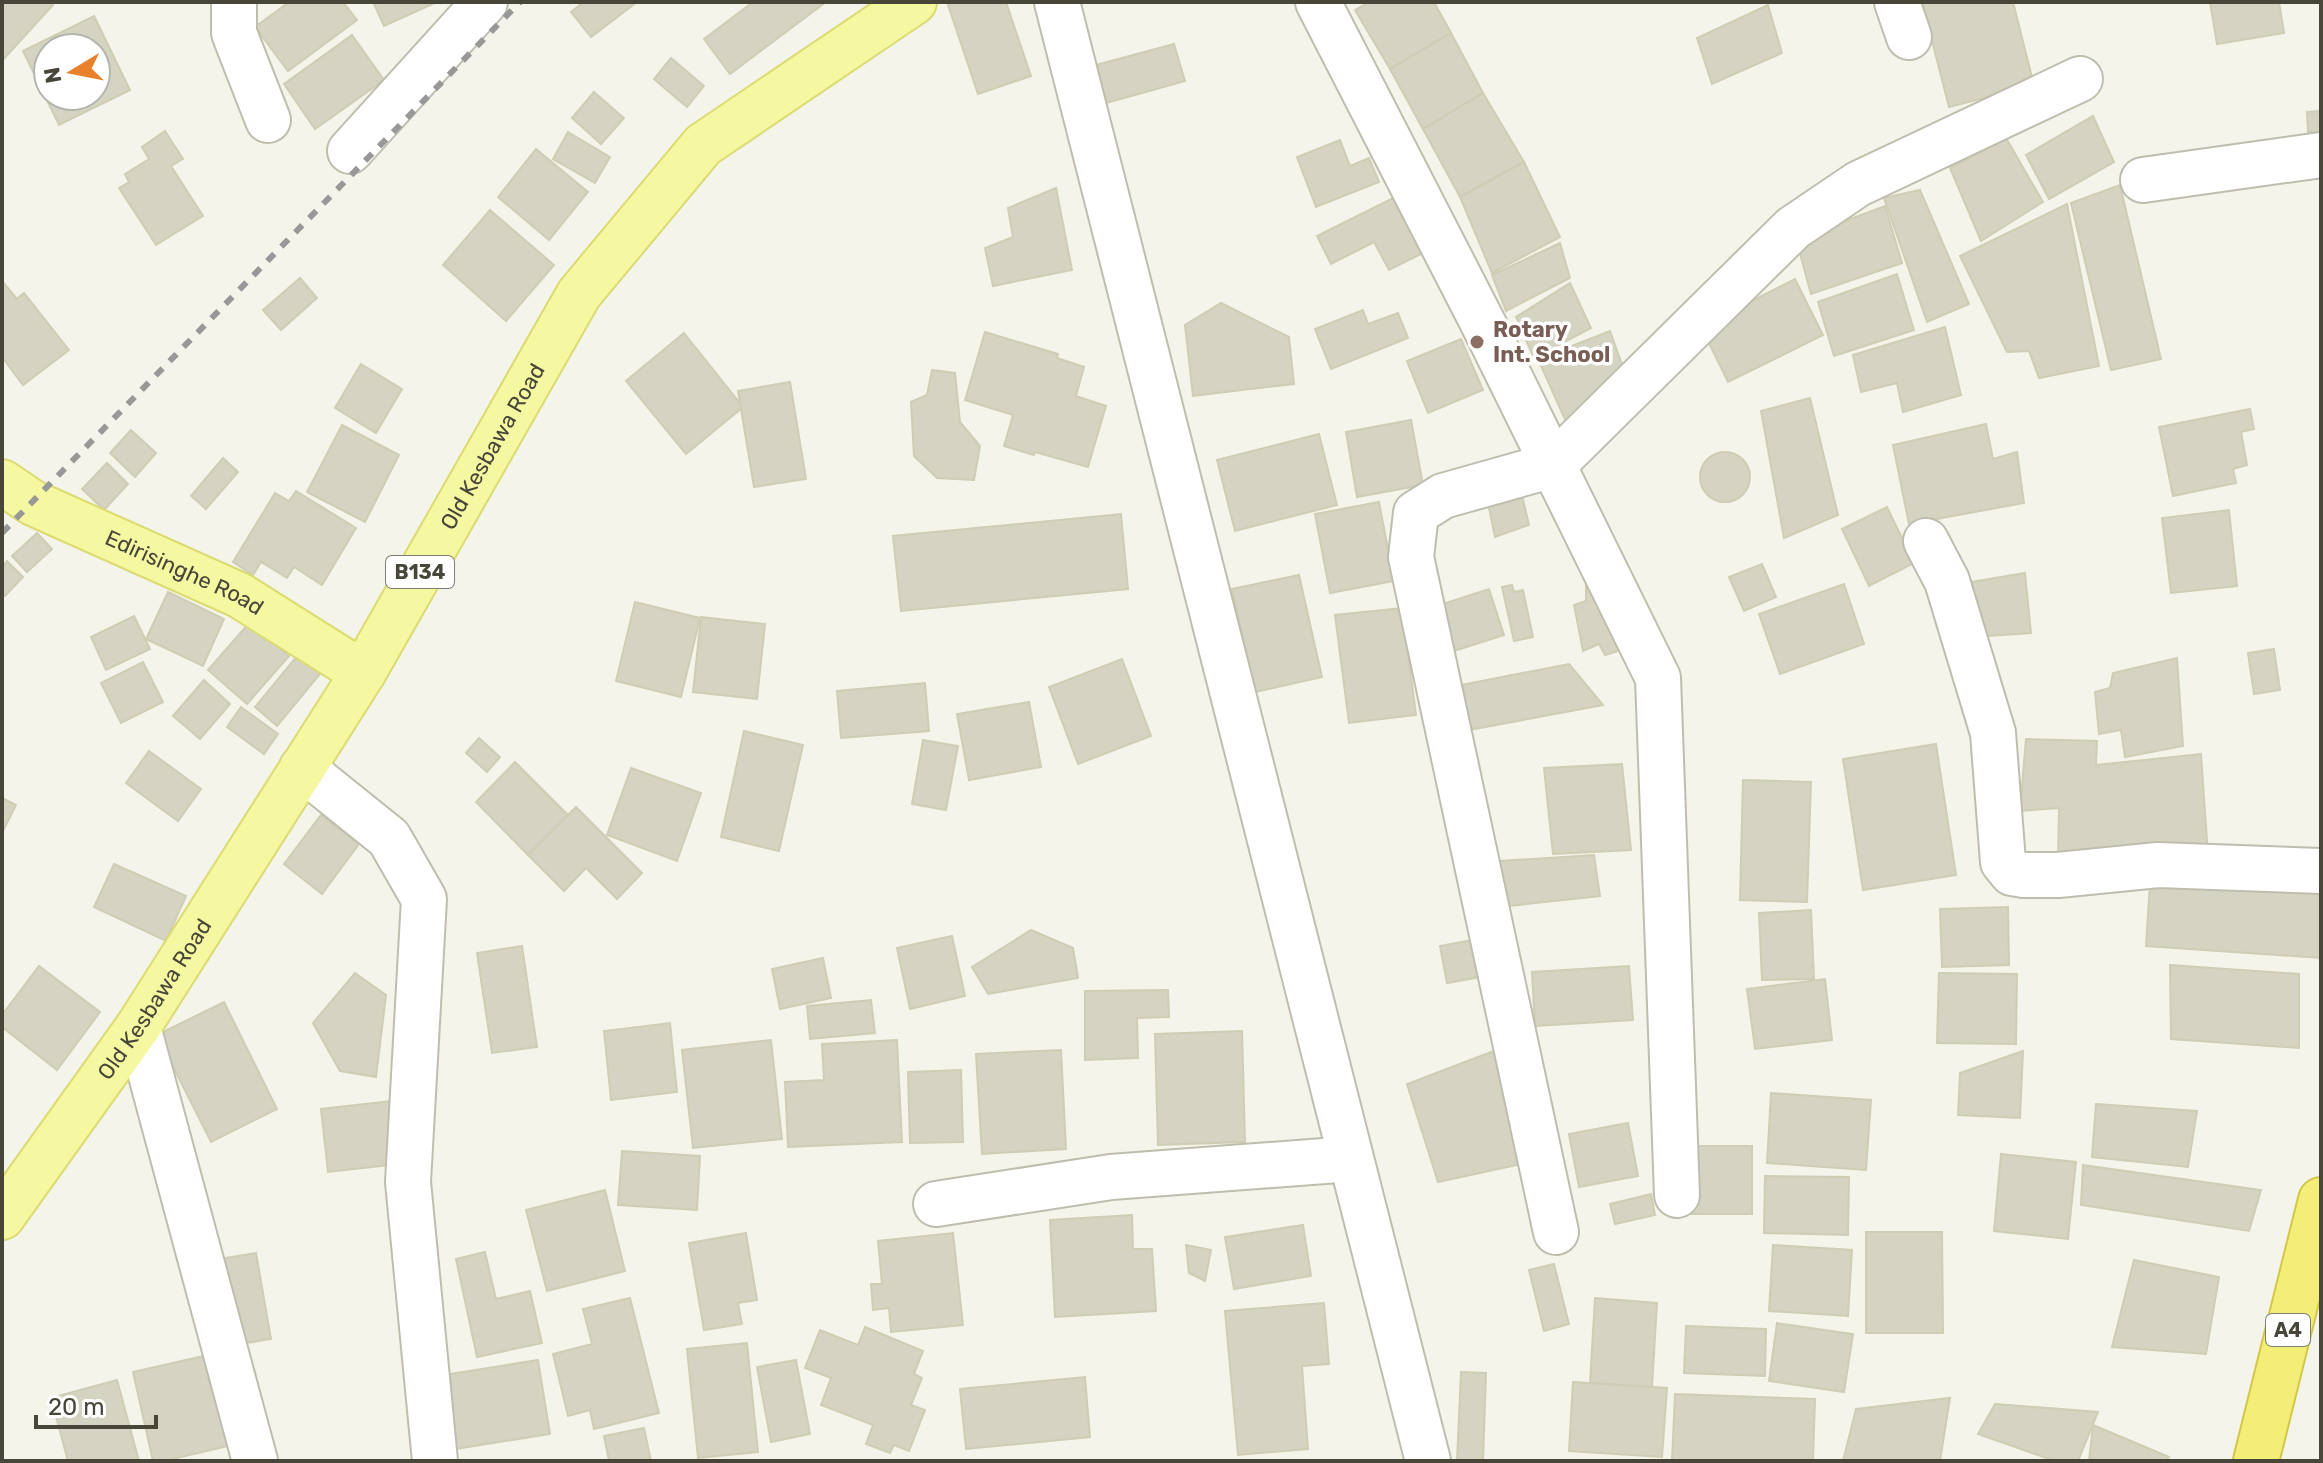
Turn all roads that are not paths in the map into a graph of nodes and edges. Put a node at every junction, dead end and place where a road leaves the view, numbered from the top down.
1 (234, 2) edge
2 (485, 2) edge
3 (914, 2) edge
4 (1057, 2) edge
5 (1318, 2) edge
6 (2080, 79) dead end
7 (268, 120) dead end
8 (350, 151) dead end
9 (2321, 155) edge
10 (2143, 180) dead end
11 (1553, 465) junction
12 (2, 482) edge
13 (1926, 541) dead end
14 (363, 673) junction
15 (302, 768) junction
16 (2321, 871) edge
17 (138, 1027) junction
18 (1351, 1159) junction
19 (1677, 1195) dead end
20 (2321, 1200) edge
21 (936, 1204) dead end
22 (2, 1217) edge
23 (1556, 1232) dead end
24 (255, 1461) edge
25 (435, 1461) edge
26 (1428, 1461) edge
27 (2256, 1461) edge

1 - 7 street
2 - 8 street
3 - 14 main road, Old Kesbawa Road / B134
4 - 18 street
5 - 11 street
6 - 11 street
9 - 10 street
11 - 19 street
11 - 23 street
12 - 14 main road, Edirisinghe Road
13 - 16 street
14 - 15 main road, Old Kesbawa Road / B134
15 - 17 main road, Old Kesbawa Road / B134
15 - 25 street
17 - 22 main road, Old Kesbawa Road / B134
17 - 24 street
18 - 21 street
18 - 26 street
20 - 27 highway, A4

